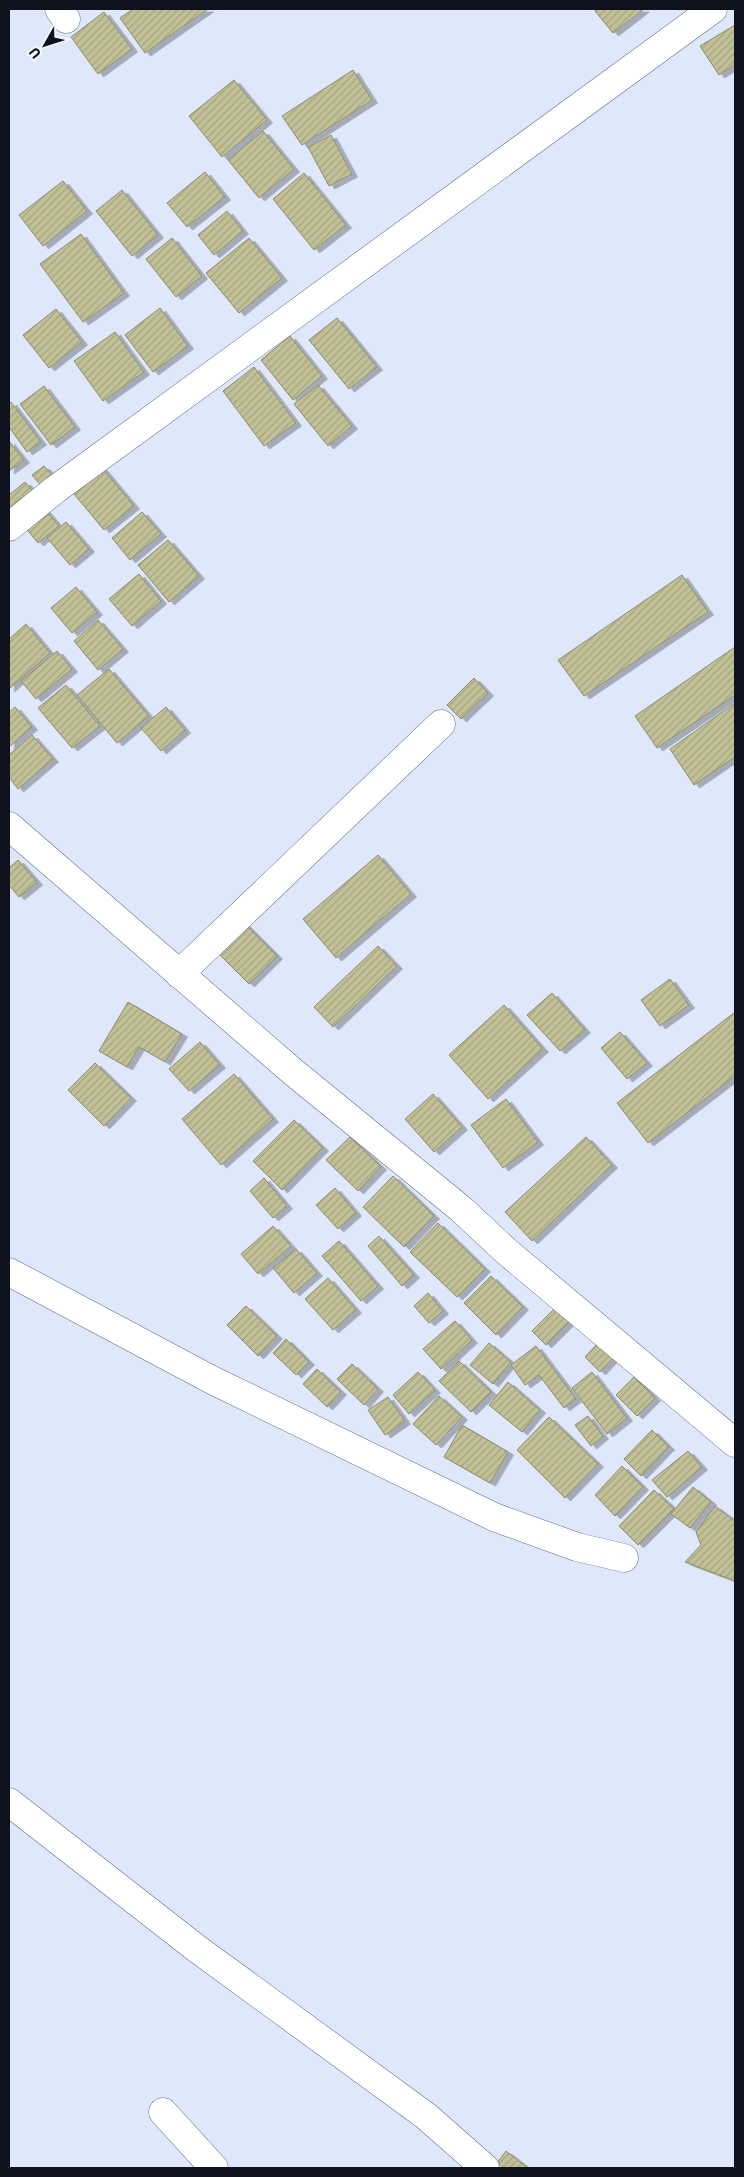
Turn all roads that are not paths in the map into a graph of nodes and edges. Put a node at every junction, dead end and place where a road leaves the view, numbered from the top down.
1 (713, 9) edge
2 (9, 527) edge
3 (441, 724) dead end
4 (9, 826) edge
5 (179, 974) junction
6 (9, 1272) edge
7 (735, 1444) edge
8 (624, 1558) dead end
9 (9, 1802) edge
10 (162, 2112) dead end
11 (214, 2168) edge
12 (486, 2168) edge

1 - 2 street
3 - 5 street
4 - 5 street
5 - 7 street
6 - 8 street
9 - 12 street
10 - 11 street

